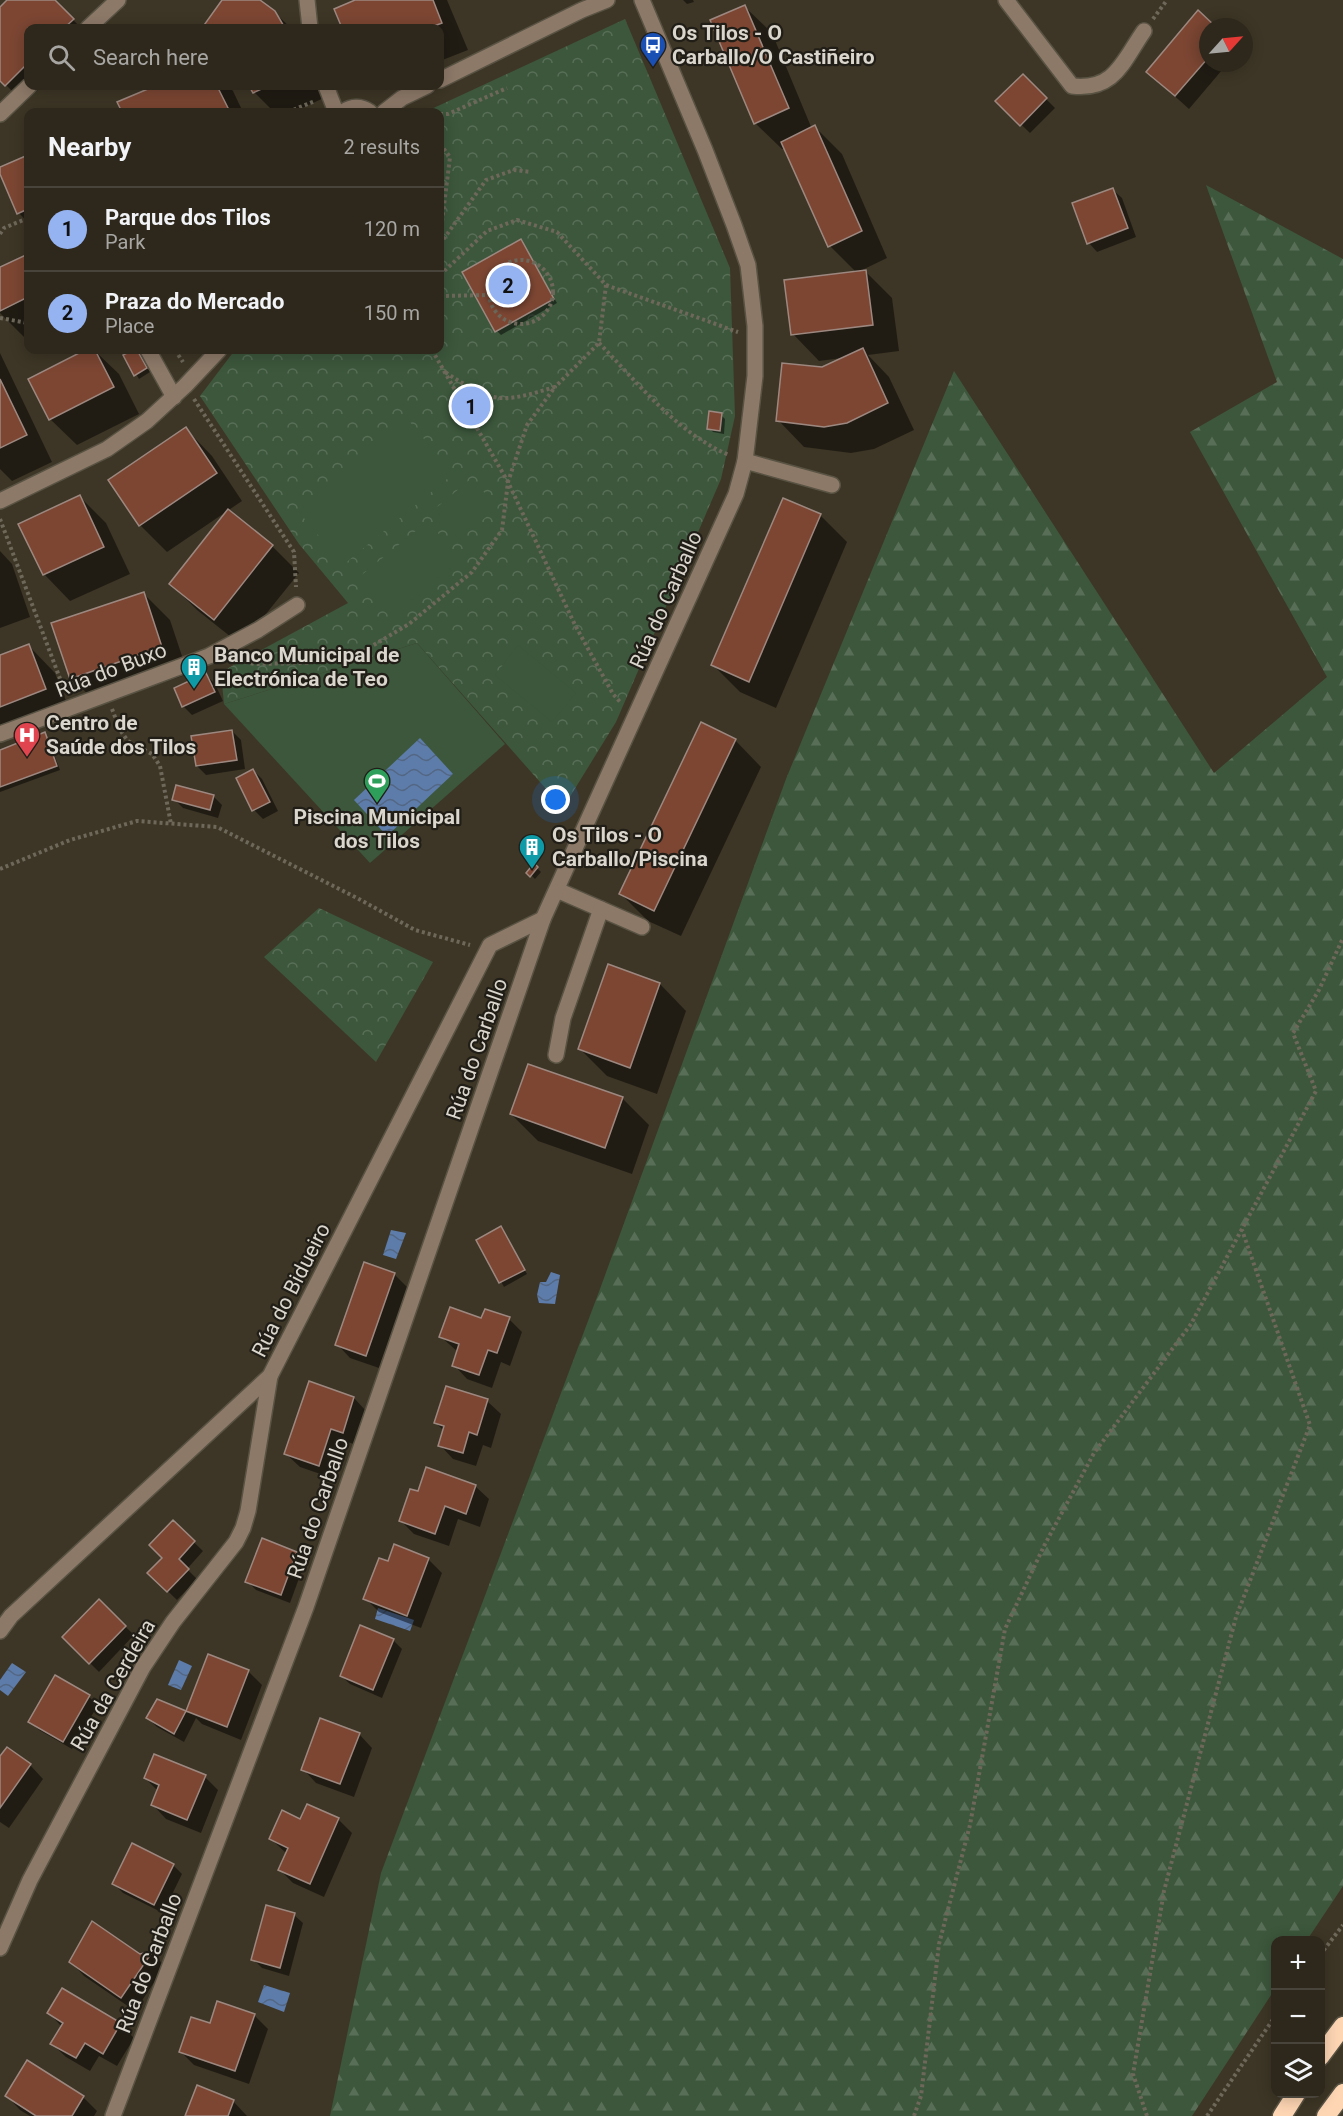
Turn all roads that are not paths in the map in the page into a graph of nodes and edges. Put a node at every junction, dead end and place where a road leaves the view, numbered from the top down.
1 (118, 0) edge
2 (307, 0) edge
3 (607, 0) edge
4 (642, 0) edge
5 (1006, 0) edge
6 (92, 24) edge
7 (310, 24) edge
8 (1144, 31) dead end
9 (444, 78) edge
10 (25, 90) edge
11 (328, 90) edge
12 (419, 90) edge
13 (334, 108) edge
14 (389, 108) edge
15 (0, 114) edge
16 (150, 354) edge
17 (215, 354) edge
18 (174, 397) junction
19 (745, 461) junction
20 (832, 485) dead end
21 (0, 501) edge
22 (297, 605) road end
23 (0, 734) edge
24 (557, 890) junction
25 (601, 909) junction
26 (543, 919) junction
27 (642, 927) dead end
28 (556, 1055) dead end
29 (270, 1376) junction
30 (0, 1631) edge
31 (0, 1948) edge
32 (1343, 2026) edge
33 (1325, 2050) edge
34 (1343, 2093) edge
35 (1293, 2098) edge
36 (113, 2116) edge
37 (1282, 2116) edge
38 (1326, 2116) edge

1 - 6 street
2 - 7 street
3 - 9 street
4 - 19 street, Rúa do Carballo
5 - 8 street
10 - 15 street
11 - 13 street
12 - 14 street
16 - 18 street
17 - 18 street
18 - 21 street
19 - 20 street
19 - 24 street, Rúa do Carballo
22 - 23 street, Rúa do Buxo
24 - 25 street
24 - 26 street, Rúa do Carballo
25 - 27 street
25 - 28 street
26 - 29 street, Rúa do Bidueiro
26 - 36 street, Rúa do Carballo
29 - 30 street, Rúa do Bidueiro
29 - 31 street, Rúa da Cerdeira
32 - 33 highway
34 - 38 highway
35 - 37 highway

